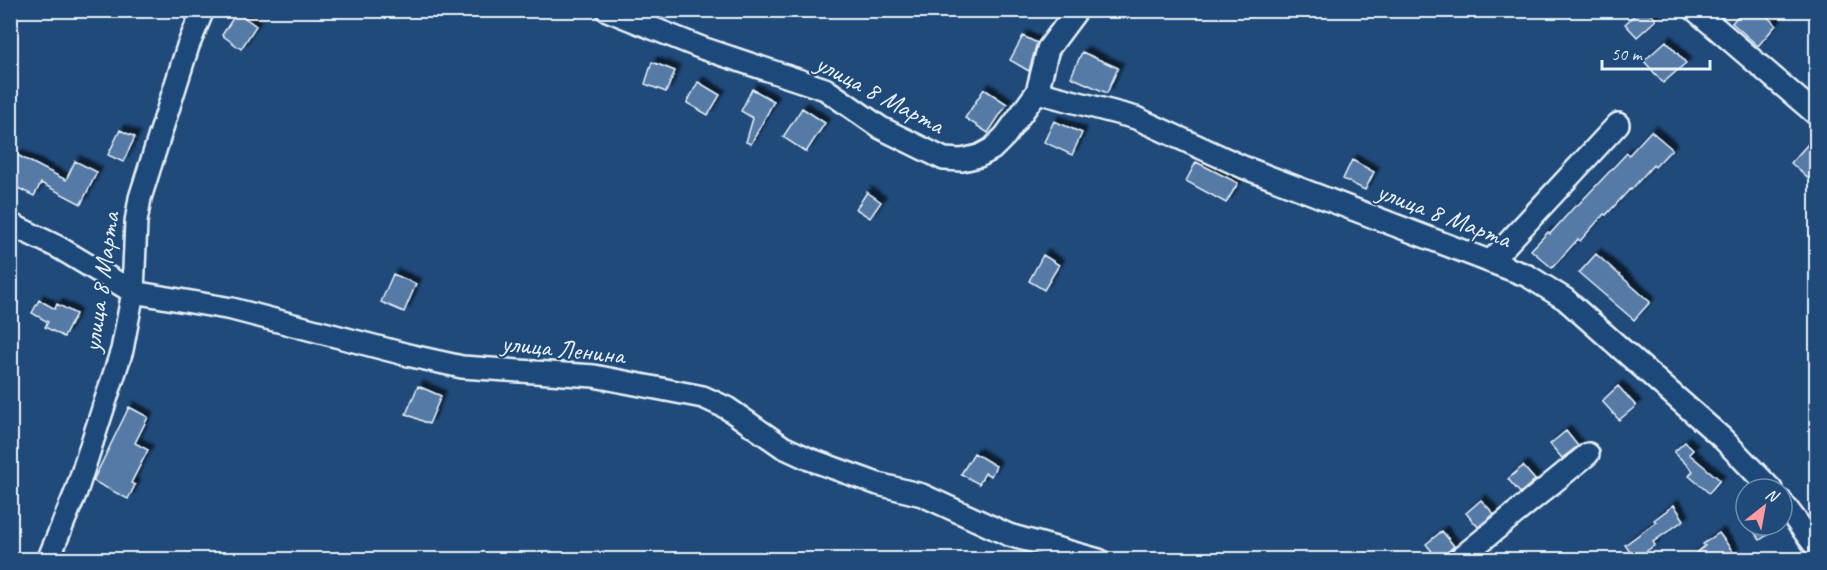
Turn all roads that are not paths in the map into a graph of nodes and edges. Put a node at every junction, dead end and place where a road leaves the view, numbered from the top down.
1 (203, 10) edge
2 (607, 10) edge
3 (1077, 10) edge
4 (1695, 10) edge
5 (1037, 92) junction
6 (1816, 114) edge
7 (1618, 124) dead end
8 (10, 224) edge
9 (1491, 261) junction
10 (133, 292) junction
11 (1588, 454) dead end
12 (1759, 477) edge
13 (1794, 518) edge
14 (1816, 547) edge
15 (48, 560) edge
16 (1099, 560) edge
17 (1458, 560) edge

1 - 10 street, улица 8 Марта
2 - 5 street, улица 8 Марта
3 - 5 street, улица 8 Марта
4 - 6 street
5 - 9 street, улица 8 Марта
7 - 9 street
8 - 10 street, улица Ленина
9 - 12 street, улица 8 Марта
10 - 15 street, улица 8 Марта
10 - 16 street, улица Ленина
11 - 17 street
13 - 14 street

